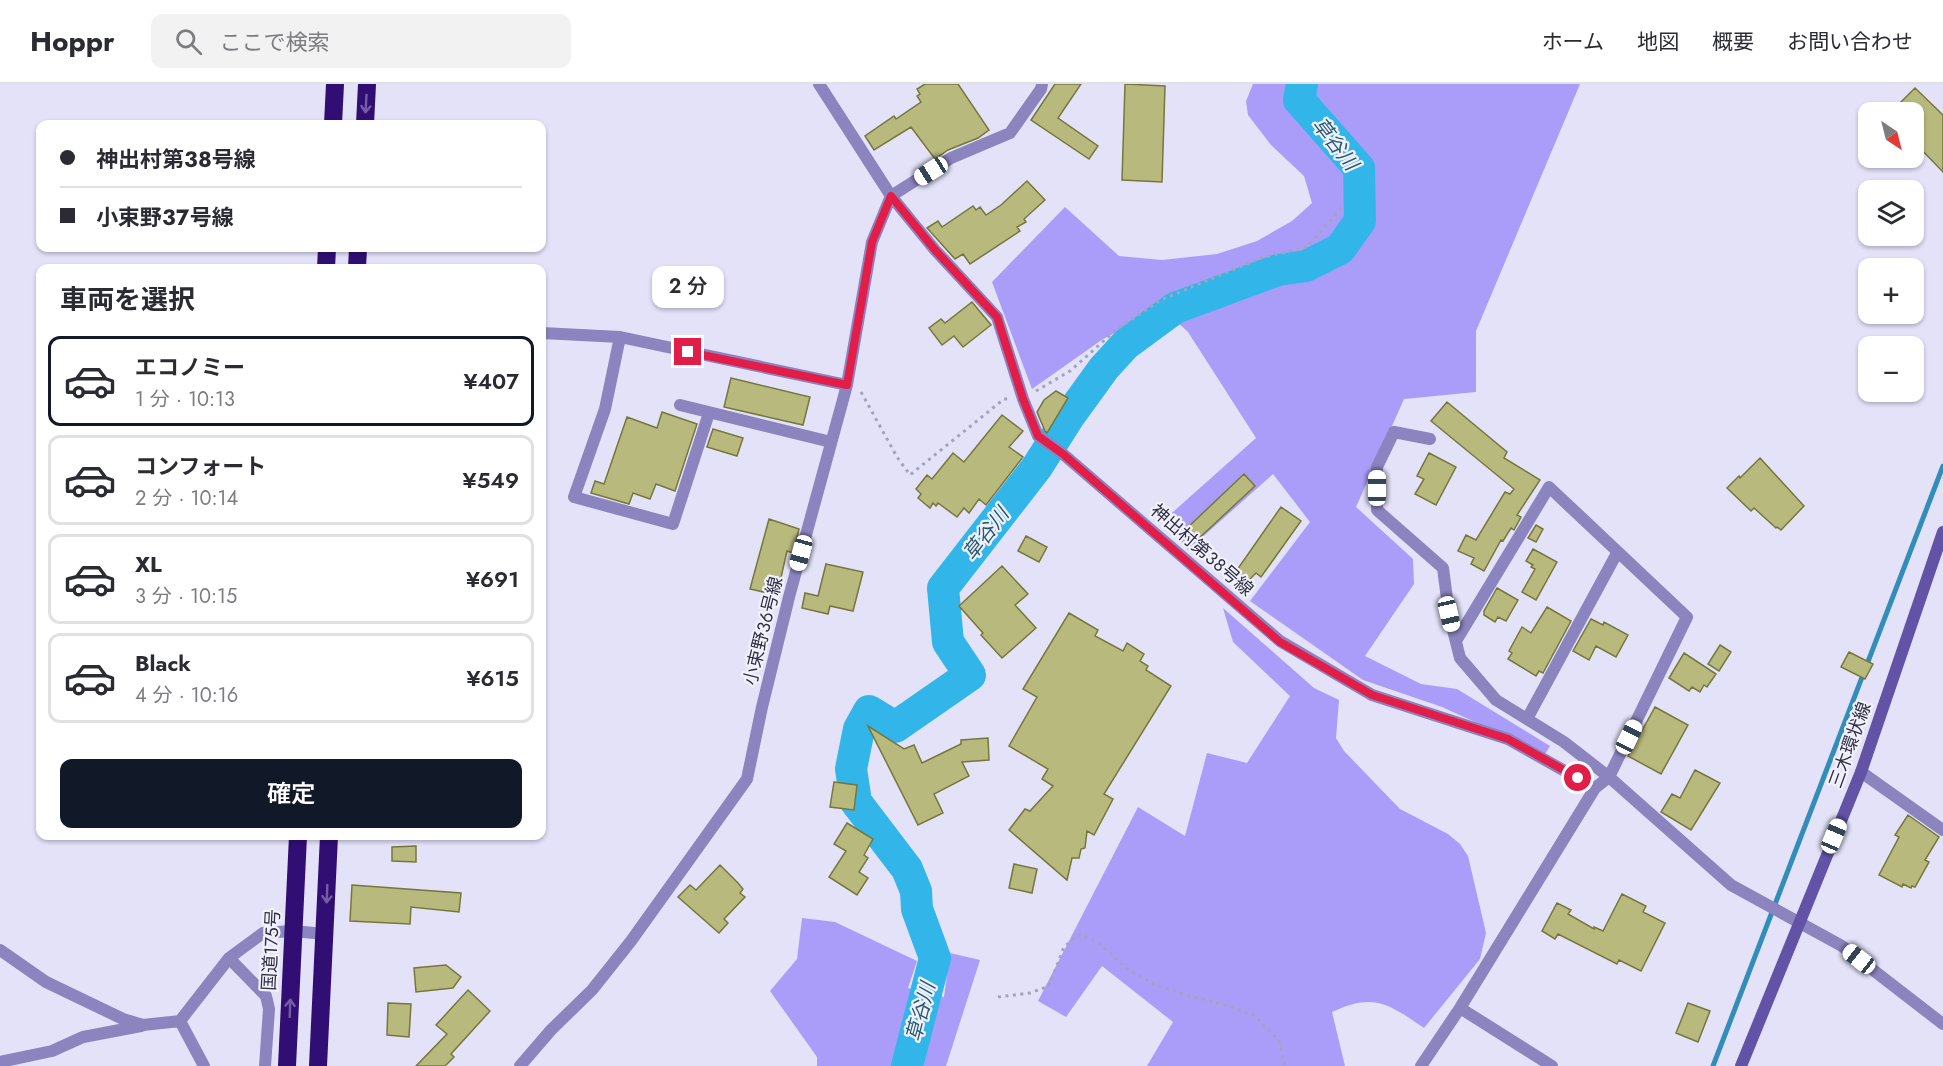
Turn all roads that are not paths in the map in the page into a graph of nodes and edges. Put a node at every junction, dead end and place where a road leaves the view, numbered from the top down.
1 (335, 84) edge
2 (367, 84) edge
3 (819, 84) edge
4 (1042, 84) edge
5 (333, 120) edge
6 (365, 120) edge
7 (891, 196) junction
8 (546, 333) edge
9 (620, 338) junction
10 (847, 385) junction
11 (680, 405) dead end
12 (709, 413) junction
13 (1431, 439) dead end
14 (831, 442) junction
15 (1943, 532) edge
16 (1617, 553) junction
17 (1456, 641) junction
18 (1527, 719) junction
19 (1861, 772) junction
20 (1609, 777) junction
21 (1595, 788) junction
22 (1943, 830) edge
23 (298, 840) edge
24 (329, 840) edge
25 (1799, 922) junction
26 (292, 932) junction
27 (325, 934) junction
28 (0, 950) edge
29 (229, 958) junction
30 (1460, 1008) junction
31 (180, 1021) junction
32 (1943, 1024) edge
33 (142, 1025) junction
34 (0, 1062) edge
35 (204, 1066) edge
36 (265, 1066) edge
37 (287, 1066) edge
38 (318, 1066) edge
39 (520, 1066) edge
40 (1421, 1066) edge
41 (1552, 1066) edge
42 (1741, 1066) edge

1 - 5 highway
2 -> 6 highway
3 - 7 street
4 - 7 street
7 - 10 street, 小束野３６号線
7 - 21 street, 神出村第３８号線
8 - 9 street
9 - 10 street
9 - 12 street
10 - 14 street, 小束野３６号線
11 - 12 street
12 - 14 street
13 - 17 street
14 - 39 street, 小束野３６号線
15 - 19 main road, 三木環状線
16 - 17 street
16 - 18 street
16 - 20 street
17 - 18 street
18 - 20 street
19 - 22 street
19 - 25 main road, 三木環状線
20 - 21 street
20 - 25 street
21 - 30 street
23 - 26 highway, 国道175号
24 -> 27 highway
25 - 32 street
25 - 42 main road, 三木環状線
26 - 27 street
26 - 29 street
37 -> 26 highway, 国道175号
27 - 38 highway
28 - 33 street
29 - 31 street
29 - 36 street
30 - 40 street
30 - 41 street
31 - 33 street
31 - 35 street
33 - 34 street

